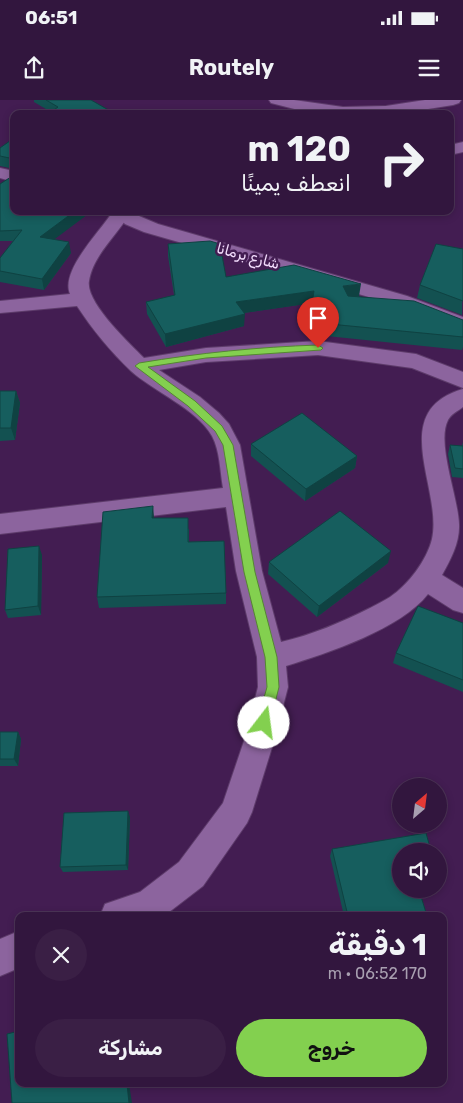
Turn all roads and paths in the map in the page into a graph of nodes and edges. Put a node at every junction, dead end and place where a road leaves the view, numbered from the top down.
1 (277, 100) edge
2 (453, 100) edge
3 (312, 110) edge
4 (386, 110) edge
5 (120, 215) edge
6 (126, 215) edge
7 (81, 300) junction
8 (0, 307) edge
9 (463, 325) edge
10 (139, 366) junction
11 (463, 381) edge
12 (463, 397) edge
13 (236, 496) junction
14 (0, 524) edge
15 (424, 578) junction
16 (463, 602) edge
17 (271, 657) junction
18 (130, 912) edge
19 (15, 951) edge
20 (0, 958) edge

1 - 3 street
2 - 4 street
5 - 7 street
6 - 9 street, شارع برمانا
7 - 8 street
7 - 10 street
10 - 11 street
10 - 13 street
12 - 15 street
13 - 14 street
13 - 17 street
15 - 16 street
15 - 17 street
17 - 18 street
19 - 20 street

